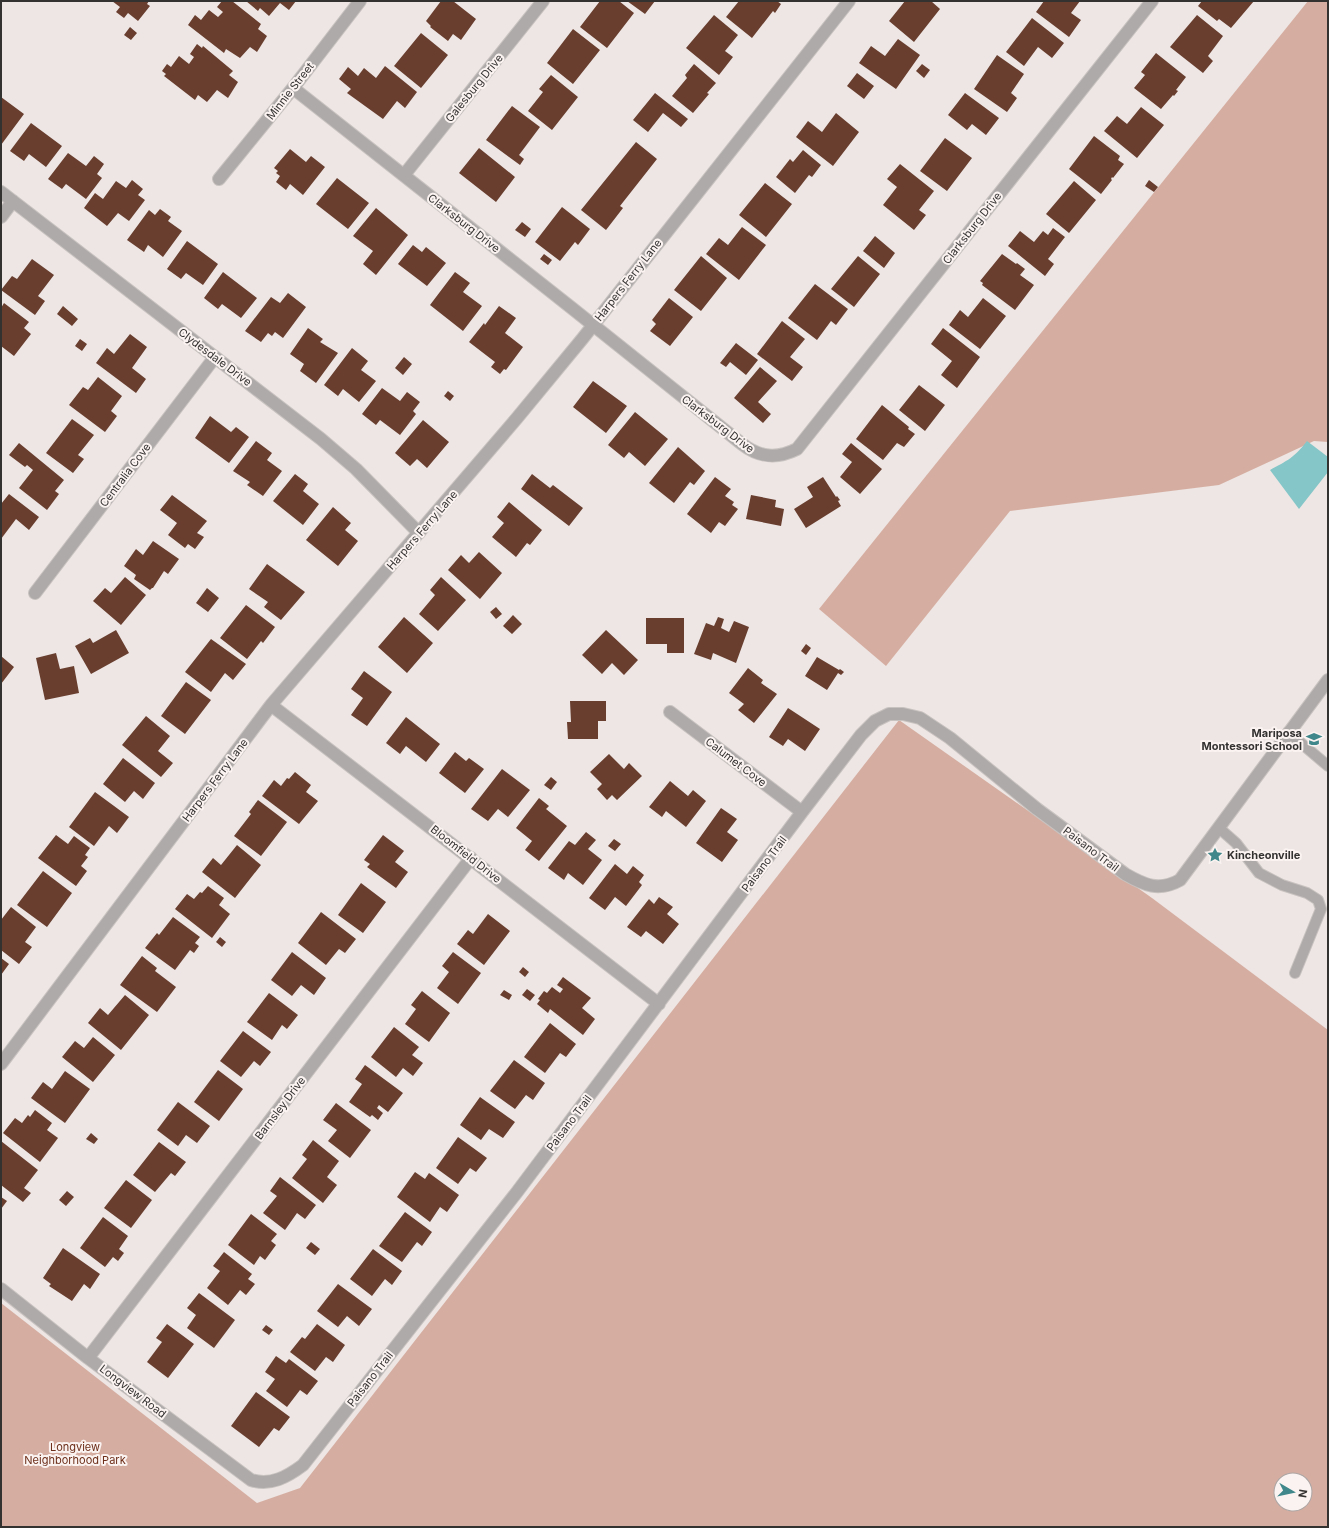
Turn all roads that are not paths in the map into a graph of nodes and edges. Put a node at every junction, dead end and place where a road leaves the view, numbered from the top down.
1 (360, 1) edge
2 (543, 1) edge
3 (849, 1) edge
4 (1152, 1) edge
5 (293, 88) junction
6 (404, 175) junction
7 (219, 179) dead end
8 (1, 192) edge
9 (13, 201) junction
10 (1, 217) edge
11 (593, 324) junction
12 (215, 357) junction
13 (419, 533) junction
14 (34, 593) dead end
15 (1328, 680) edge
16 (271, 705) junction
17 (670, 712) dead end
18 (1288, 732) junction
19 (1328, 766) edge
20 (802, 812) junction
21 (1219, 828) junction
22 (471, 858) junction
23 (1294, 973) dead end
24 (659, 1004) junction
25 (1, 1064) edge
26 (1, 1289) edge
27 (88, 1358) junction
28 (270, 1481) joint

1 - 5 street, Minnie Street
2 - 6 street, Galesburg Drive
3 - 11 street, Harpers Ferry Lane
4 - 11 street, Clarksburg Drive
5 - 6 street, Clarksburg Drive
5 - 7 street, Minnie Street
6 - 11 street, Clarksburg Drive
8 - 9 street, Clydesdale Drive
9 - 10 street
9 - 12 street, Clydesdale Drive
11 - 13 street, Harpers Ferry Lane
12 - 13 street, Clydesdale Drive
12 - 14 street, Centralia Cove
13 - 16 street, Harpers Ferry Lane
15 - 18 street, Paisano Trail
16 - 22 street, Bloomfield Drive
16 - 25 street, Harpers Ferry Lane
17 - 20 street, Calumet Cove
18 - 19 lane
18 - 21 street, Paisano Trail
20 - 21 street, Paisano Trail
20 - 24 street, Paisano Trail
21 - 23 lane
22 - 24 street, Bloomfield Drive
22 - 27 street, Barnsley Drive
24 - 28 street, Paisano Trail
26 - 27 street, Longview Road
27 - 28 street, Longview Road

